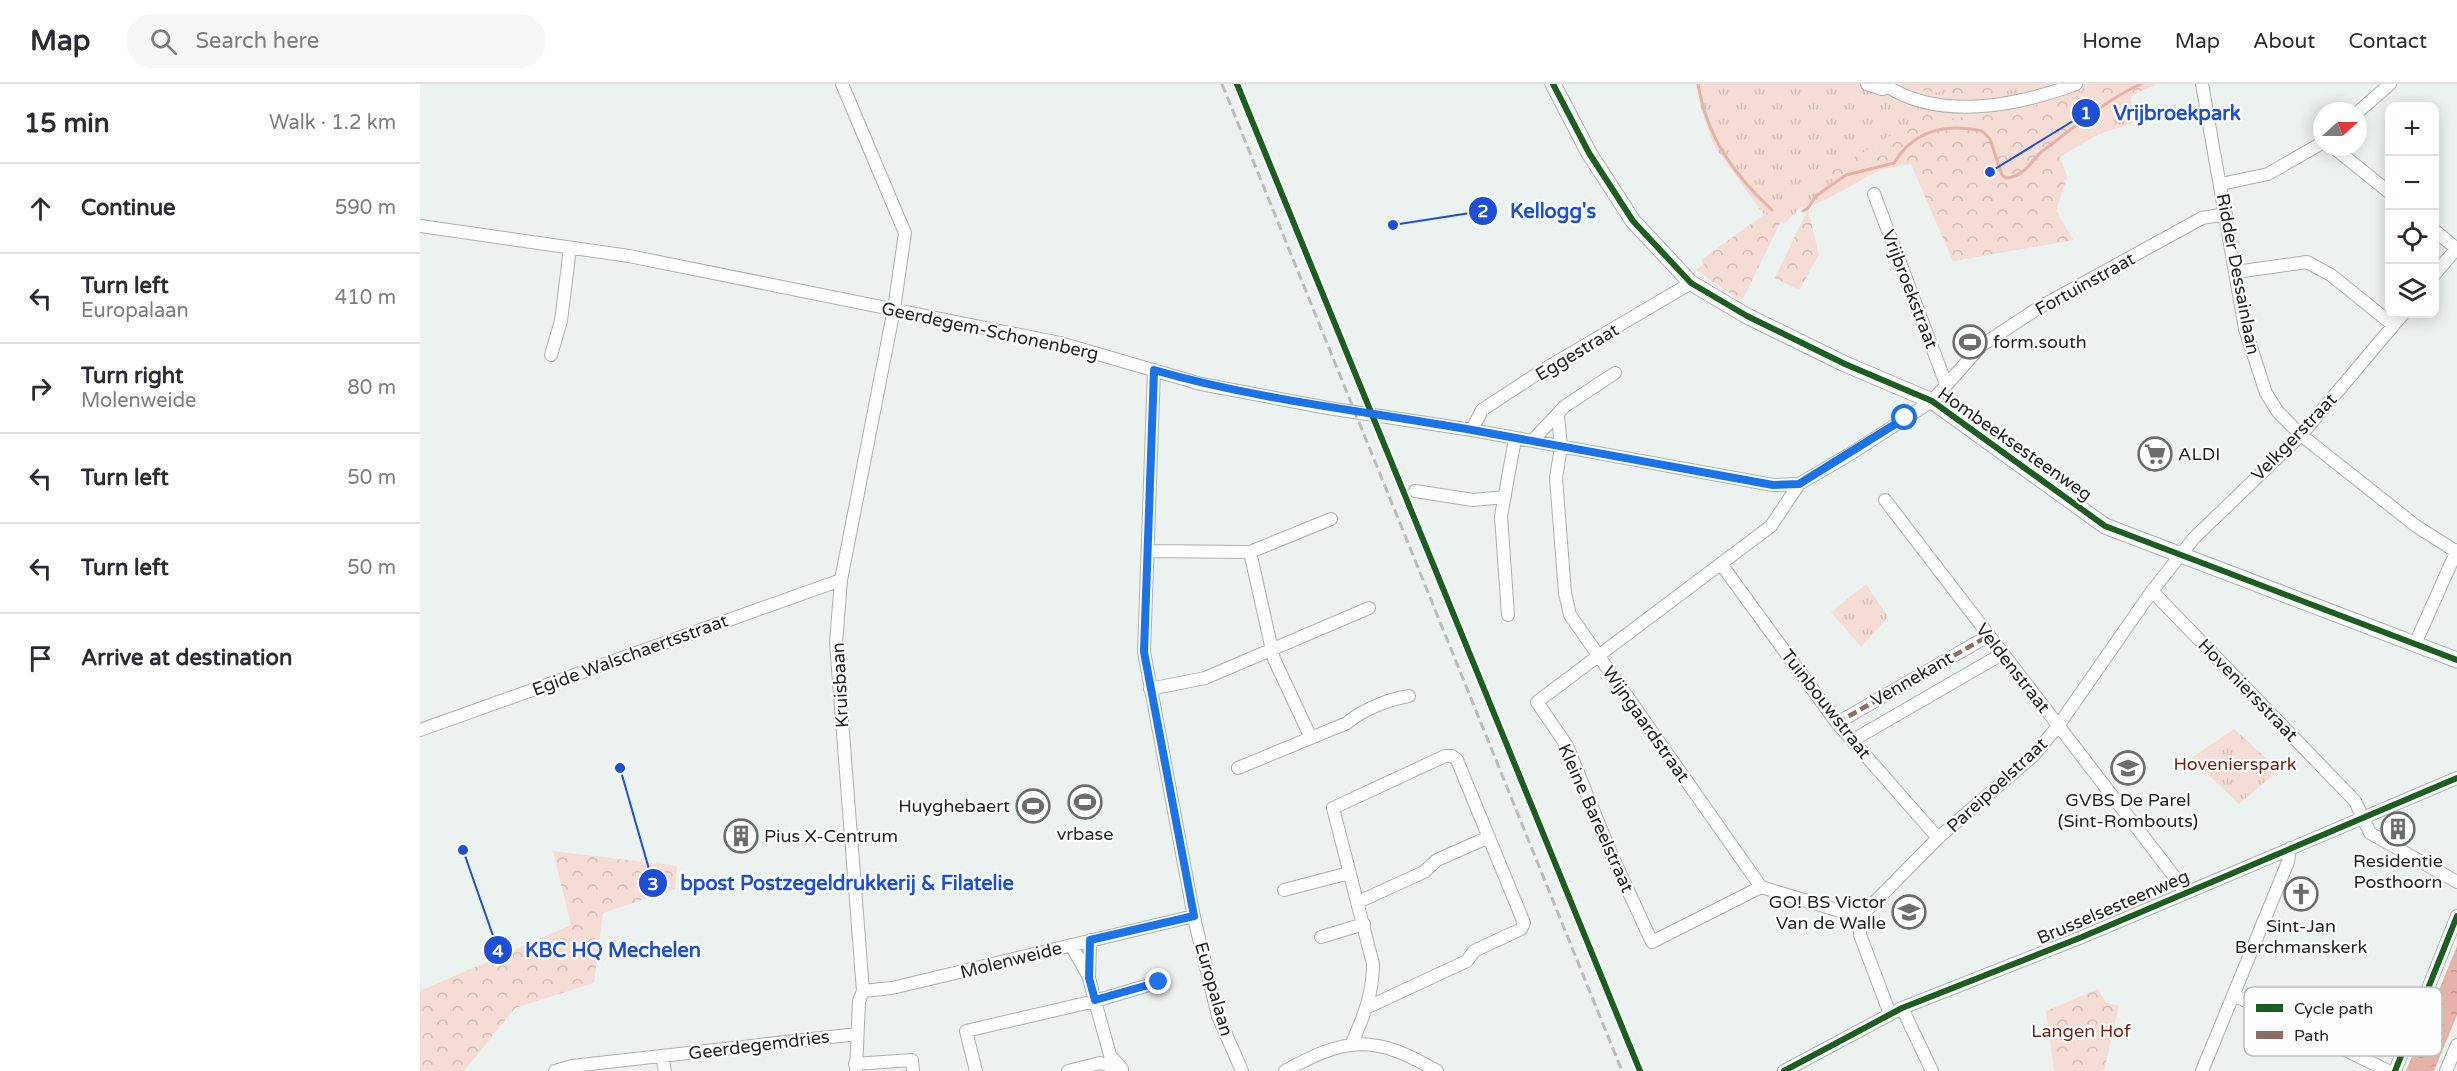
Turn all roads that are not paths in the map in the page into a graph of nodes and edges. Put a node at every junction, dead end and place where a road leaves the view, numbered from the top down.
1 (842, 84) edge
2 (1553, 84) edge
3 (1867, 84) edge
4 (2076, 84) edge
5 (2202, 84) edge
6 (2390, 84) edge
7 (2367, 104) edge
8 (2313, 148) edge
9 (2344, 156) edge
10 (2221, 184) junction
11 (2385, 189) edge
12 (1874, 194) dead end
13 (2226, 214) junction
14 (420, 226) edge
15 (2439, 234) edge
16 (570, 248) junction
17 (2457, 248) edge
18 (2439, 269) edge
19 (2236, 272) junction
20 (1691, 283) junction
21 (894, 309) junction
22 (2400, 318) edge
23 (2393, 326) junction
24 (551, 355) dead end
25 (1154, 370) junction
26 (1615, 373) dead end
27 (1946, 384) junction
28 (1932, 401) junction
29 (1558, 416) junction
30 (1472, 430) junction
31 (2301, 435) junction
32 (1515, 439) junction
33 (1532, 441) junction
34 (1561, 447) junction
35 (1799, 484) junction
36 (1415, 491) dead end
37 (1505, 497) junction
38 (1885, 500) dead end
39 (1331, 519) dead end
40 (1148, 551) junction
41 (2457, 551) edge
42 (1250, 552) junction
43 (2180, 556) junction
44 (1721, 564) junction
45 (841, 580) junction
46 (2152, 591) junction
47 (1369, 608) dead end
48 (1508, 615) dead end
49 (1988, 636) junction
50 (2415, 644) junction
51 (1271, 649) junction
52 (2002, 654) junction
53 (1598, 655) junction
54 (2457, 660) edge
55 (1150, 689) junction
56 (1409, 696) dead end
57 (1837, 723) junction
58 (2058, 726) junction
59 (420, 730) edge
60 (1311, 738) junction
61 (1852, 740) junction
62 (1238, 768) dead end
63 (2457, 778) edge
64 (2364, 818) junction
65 (1489, 837) junction
66 (1938, 838) junction
67 (2290, 848) junction
68 (1349, 873) junction
69 (2457, 882) edge
70 (1761, 886) junction
71 (1284, 890) dead end
72 (2184, 894) junction
73 (1358, 902) junction
74 (1194, 916) junction
75 (2457, 916) edge
76 (1860, 917) junction
77 (1364, 924) junction
78 (1322, 937) dead end
79 (1090, 940) junction
80 (1071, 945) junction
81 (1089, 978) junction
82 (1159, 982) dead end
83 (2429, 987) edge
84 (862, 991) junction
85 (2234, 995) junction
86 (1095, 1000) junction
87 (2244, 1000) edge
88 (1368, 1007) junction
89 (1902, 1008) junction
90 (1890, 1014) junction
91 (857, 1034) junction
92 (1353, 1043) junction
93 (2457, 1046) edge
94 (662, 1056) junction
95 (2358, 1056) edge
96 (2401, 1056) edge
97 (1807, 1058) junction
98 (855, 1067) edge
99 (1121, 1070) edge
100 (555, 1071) edge
101 (665, 1071) edge
102 (913, 1071) edge
103 (976, 1071) edge
104 (1068, 1071) edge
105 (1242, 1071) edge
106 (1285, 1071) edge
107 (1437, 1071) edge
108 (1784, 1071) edge
109 (1813, 1071) edge
110 (1932, 1071) edge
111 (2202, 1071) edge
112 (2388, 1071) edge
113 (2395, 1071) edge
114 (2446, 1071) edge

1 - 21 street, Kruisbaan
2 - 20 main road, Hombeeksesteenweg
3 - 4 street
5 - 10 street, Ridder Dessainlaan
6 - 7 street
8 - 10 street
9 - 11 street
10 - 13 street, Ridder Dessainlaan
12 - 27 street, Vrijbroekstraat
13 - 19 street, Ridder Dessainlaan
13 - 27 street, Fortuinstraat
14 - 16 street, Geerdegem-Schonenberg
15 - 17 street
16 - 21 street, Geerdegem-Schonenberg
16 - 24 street
17 - 18 street
19 - 23 street
19 - 31 street, Ridder Dessainlaan
20 - 28 main road, Hombeeksesteenweg
20 - 30 street, Eggestraat
21 - 25 street, Geerdegem-Schonenberg
21 - 45 street, Kruisbaan
22 - 23 street, Velkgerstraat
23 - 31 street, Velkgerstraat
25 - 30 street, Geerdegem-Schonenberg
25 - 40 street, Europalaan
26 - 29 street
27 - 28 street, Fortuinstraat
28 - 35 street, Geerdegem-Schonenberg
28 - 43 main road, Hombeeksesteenweg
29 - 33 street
29 - 34 street, Wijngaardstraat
30 - 32 street, Geerdegem-Schonenberg
31 - 41 street, Ridder Dessainlaan
31 - 43 street, Velkgerstraat
32 - 33 street, Geerdegem-Schonenberg
32 - 37 street
33 - 34 street, Geerdegem-Schonenberg
34 - 35 street, Geerdegem-Schonenberg
34 - 53 street, Wijngaardstraat
35 - 44 street, Kleine Bareelstraat
36 - 37 street
37 - 48 street
38 - 49 street, Veldenstraat
39 - 42 street
40 - 42 street
40 - 55 street, Europalaan
41 - 50 street
42 - 51 street
43 - 46 street, Pareipoelstraat
43 - 50 main road, Hombeeksesteenweg
44 - 53 street, Kleine Bareelstraat
44 - 57 street, Tuinbouwstraat
45 - 59 street, Egide Walschaertsstraat
45 - 84 street, Kruisbaan
46 - 58 street, Pareipoelstraat
46 - 64 street, Hoveniersstraat
47 - 51 street
49 - 52 street, Veldenstraat
49 - 57 street, Vennekant
50 - 54 main road, Hombeeksesteenweg
51 - 55 street
51 - 60 street
52 - 58 street, Veldenstraat
52 - 61 street, Vennekant
53 - 70 street, Wijngaardstraat
53 - 70 street, Kleine Bareelstraat
55 - 74 street, Europalaan
56 - 60 street
57 - 61 street, Tuinbouwstraat
58 - 66 street, Pareipoelstraat
58 - 72 street, Veldenstraat
60 - 62 street
61 - 66 street, Tuinbouwstraat
63 - 64 street, Brusselsesteenweg
64 - 67 street, Brusselsesteenweg
64 - 69 street, Hoveniersstraat
65 - 68 street
65 - 73 street
65 - 88 street
66 - 76 street, Pareipoelstraat
67 - 72 street, Brusselsesteenweg
67 - 85 street
68 - 71 street
68 - 73 street
70 - 76 street
72 - 89 street, Brusselsesteenweg
73 - 77 street
74 - 79 street, Molenweide
74 - 105 street, Europalaan
75 - 83 street
76 - 90 street
77 - 78 street
77 - 88 street
79 - 80 street, Molenweide
79 - 81 street
80 - 81 street
80 - 84 street, Molenweide
81 - 86 street
82 - 86 street
84 - 91 street, Kruisbaan
85 - 87 street
85 - 111 street
86 - 99 street
86 - 103 street
88 - 92 street
89 - 90 street, Brusselsesteenweg
89 - 110 street
90 - 97 street, Brusselsesteenweg
91 - 94 street, Geerdegemdries
91 - 98 street, Kruisbaan
92 - 106 street
92 - 107 street
93 - 114 street
94 - 100 street, Geerdegemdries
94 - 101 street
95 - 112 street
96 - 113 street
97 - 108 street, Brusselsesteenweg
97 - 109 street
98 - 102 street, Kruisbaan
99 - 104 street

